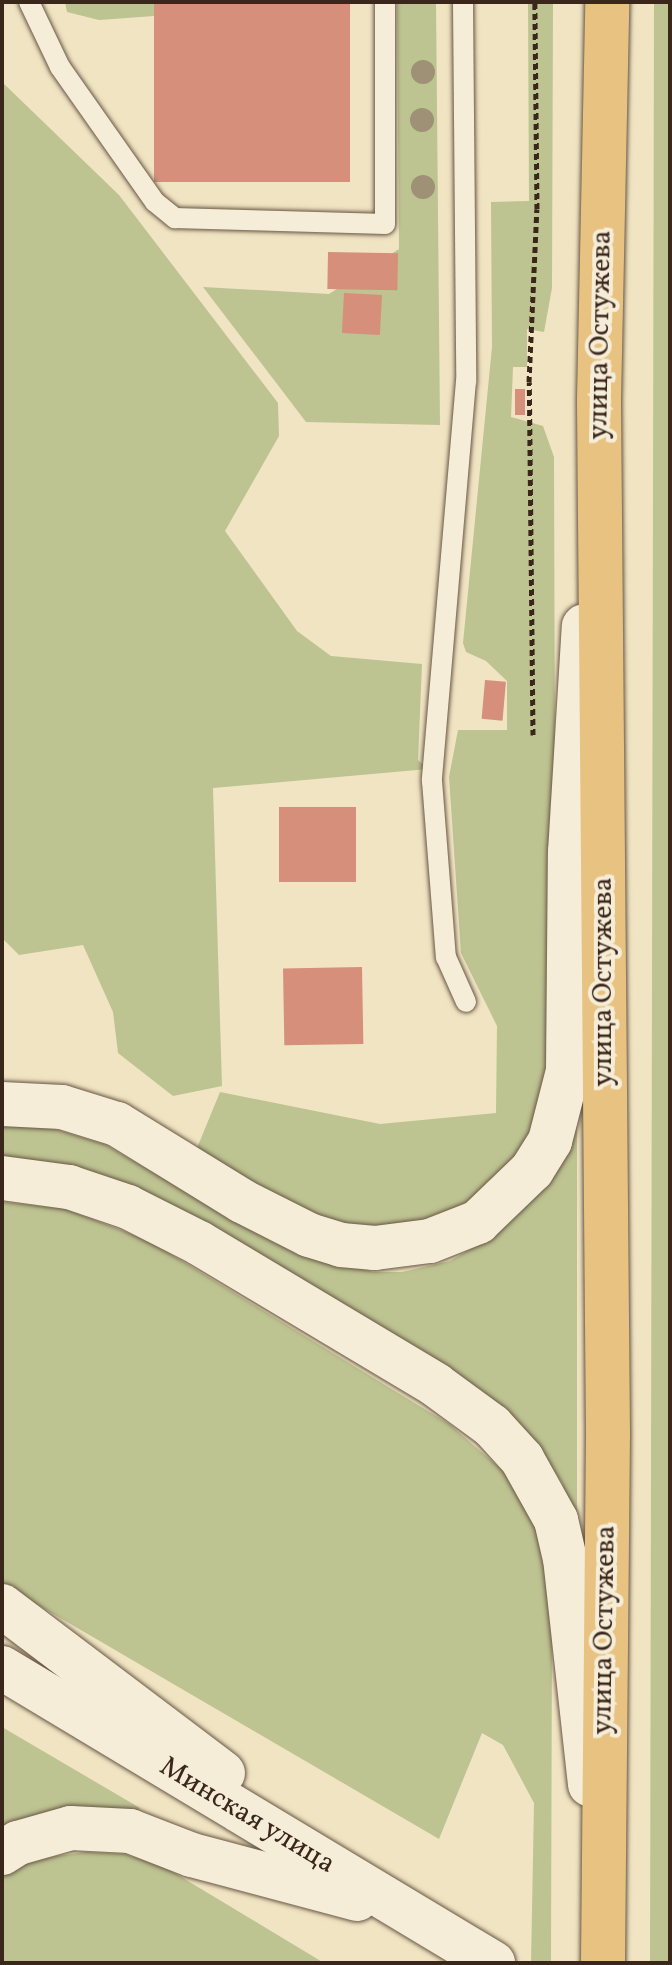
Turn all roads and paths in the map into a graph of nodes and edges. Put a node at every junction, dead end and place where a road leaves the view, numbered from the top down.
1 (29, 2) edge
2 (385, 2) edge
3 (463, 2) edge
4 (580, 2) edge
5 (607, 2) edge
6 (599, 400) junction
7 (466, 1002) dead end
8 (2, 1104) edge
9 (2, 1178) edge
10 (2, 1606) edge
11 (2, 1668) edge
12 (2, 1853) edge
13 (602, 1898) junction
14 (406, 1912) junction
15 (493, 1963) edge
16 (603, 1963) edge

1 - 2 lane
3 - 7 lane
4 - 6 main road
5 - 6 main road, улица Остужева
6 - 8 street
6 - 13 main road, улица Остужева
9 - 13 street
10 - 14 street
11 - 14 street, Минская улица
12 - 14 street
13 - 16 main road, улица Остужева
14 - 15 street, Минская улица

